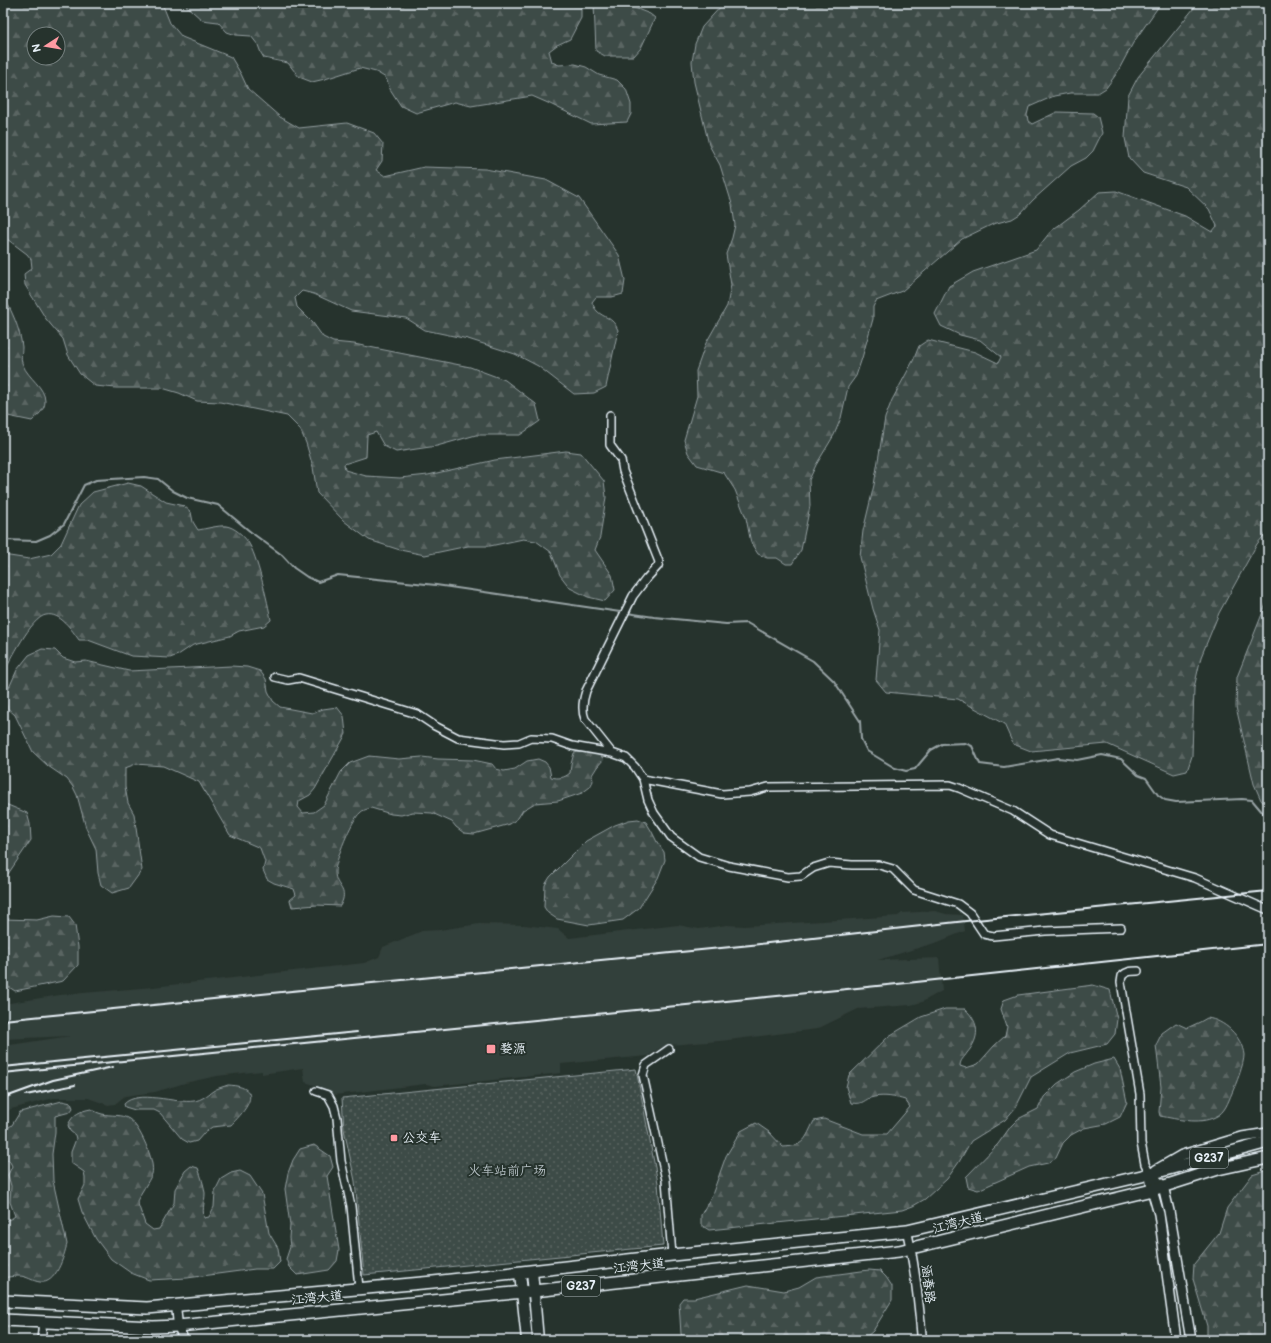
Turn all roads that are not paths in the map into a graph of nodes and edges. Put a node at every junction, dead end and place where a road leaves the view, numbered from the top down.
1 (610, 415) dead end
2 (275, 677) dead end
3 (612, 753) junction
4 (643, 779) junction
5 (1268, 910) edge
6 (1121, 928) dead end
7 (1138, 971) dead end
8 (669, 1049) dead end
9 (316, 1091) dead end
10 (1268, 1133) edge
11 (1268, 1142) edge
12 (1268, 1158) edge
13 (1150, 1174) junction
14 (1163, 1186) junction
15 (1152, 1190) junction
16 (907, 1231) junction
17 (911, 1248) junction
18 (672, 1255) junction
19 (532, 1272) junction
20 (520, 1273) junction
21 (359, 1288) junction
22 (529, 1292) junction
23 (3, 1302) edge
24 (176, 1305) junction
25 (3, 1320) edge
26 (43, 1322) junction
27 (178, 1326) junction
28 (41, 1340) edge
29 (184, 1340) edge
30 (528, 1340) edge
31 (538, 1340) edge
32 (922, 1340) edge
33 (1176, 1340) edge
34 (1191, 1340) edge

1 - 3 street
2 - 3 street
3 - 4 street
4 - 5 street
4 - 6 street
7 - 13 street
8 - 18 street
9 - 21 street
10 - 13 main road
11 - 13 highway, 江湾大道 / G237
12 - 14 highway, 江湾大道 / G237
13 - 14 main road
13 - 15 main road
13 - 16 highway, 江湾大道 / G237
14 - 15 highway, 江湾大道 / G237
14 - 34 main road
15 - 17 highway, 江湾大道 / G237
15 - 33 main road
16 - 17 street, 涵春路
16 - 18 highway, 江湾大道 / G237
17 - 22 highway, 江湾大道 / G237
17 - 32 street, 涵春路
18 - 19 highway, 江湾大道 / G237
19 - 20 highway, 江湾大道 / G237
19 - 22 main road
20 - 21 highway, 江湾大道 / G237
20 - 22 main road
21 - 24 highway, 江湾大道 / G237
22 - 27 highway, 江湾大道 / G237
22 - 30 main road
22 - 31 main road
23 - 24 highway, 江湾大道 / G237
24 - 27 street
25 - 26 highway, 江湾大道 / G237
26 - 27 highway, 江湾大道 / G237
26 - 28 street
27 - 29 street

